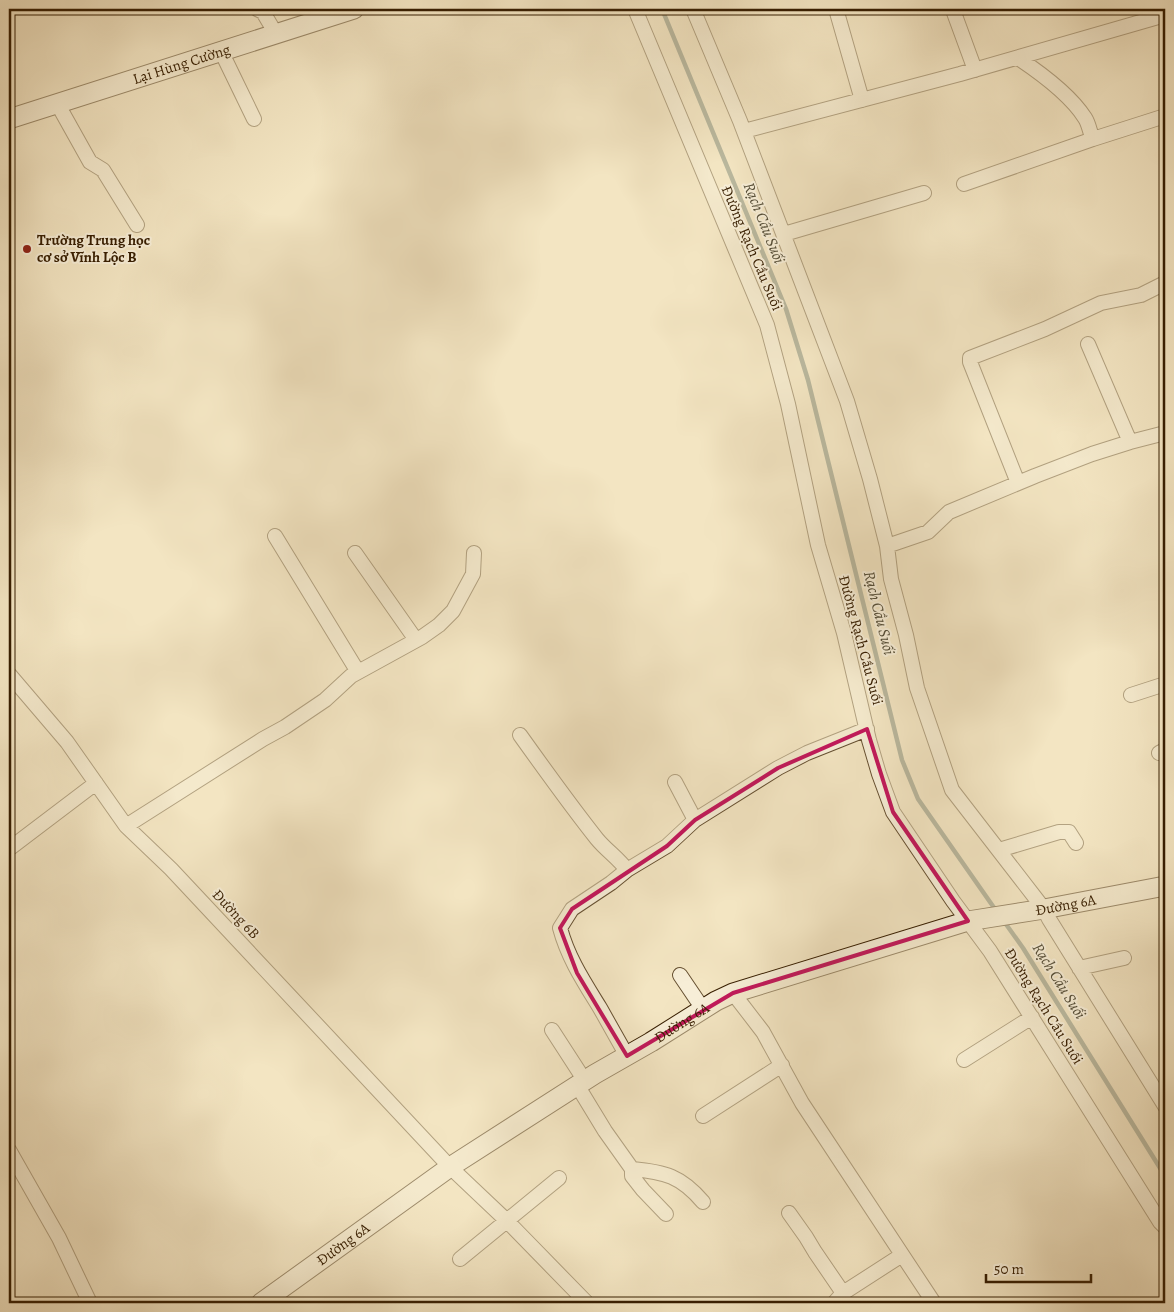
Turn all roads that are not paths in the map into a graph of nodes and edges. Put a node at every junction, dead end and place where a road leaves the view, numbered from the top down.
1 (257, 9) edge
2 (354, 9) edge
3 (635, 9) edge
4 (693, 9) edge
5 (836, 9) edge
6 (953, 10) dead end
7 (1165, 15) edge
8 (276, 34) junction
9 (221, 51) junction
10 (1018, 58) junction
11 (975, 70) junction
12 (862, 100) junction
13 (57, 103) junction
14 (1165, 116) edge
15 (9, 119) edge
16 (254, 119) dead end
17 (744, 131) junction
18 (1093, 140) junction
19 (964, 184) dead end
20 (924, 193) dead end
21 (137, 225) dead end
22 (784, 234) junction
23 (1165, 283) edge
24 (1088, 344) dead end
25 (1165, 433) edge
26 (1130, 442) junction
27 (1018, 483) junction
28 (275, 536) dead end
29 (886, 546) junction
30 (355, 553) dead end
31 (474, 553) dead end
32 (416, 640) junction
33 (358, 672) junction
34 (9, 674) edge
35 (1165, 684) edge
36 (1132, 695) dead end
37 (867, 729) junction
38 (520, 735) dead end
39 (675, 782) dead end
40 (96, 784) junction
41 (695, 820) junction
42 (126, 826) junction
43 (1076, 843) dead end
44 (9, 849) edge
45 (999, 850) junction
46 (627, 870) junction
47 (1165, 886) edge
48 (1041, 909) junction
49 (972, 920) junction
50 (1124, 958) dead end
51 (1080, 968) junction
52 (680, 975) dead end
53 (733, 993) junction
54 (702, 1009) junction
55 (1032, 1017) junction
56 (552, 1030) dead end
57 (627, 1056) junction
58 (964, 1060) dead end
59 (782, 1065) junction
60 (581, 1083) junction
61 (1165, 1106) edge
62 (703, 1116) dead end
63 (9, 1150) edge
64 (450, 1167) junction
65 (632, 1169) junction
66 (559, 1178) dead end
67 (703, 1202) dead end
68 (789, 1213) dead end
69 (666, 1214) dead end
70 (507, 1221) junction
71 (1165, 1227) edge
72 (902, 1255) junction
73 (460, 1259) dead end
74 (839, 1298) edge
75 (90, 1303) edge
76 (261, 1303) edge
77 (587, 1303) edge
78 (934, 1303) edge

1 - 8 street
2 - 8 street, Lại Hùng Cường
3 - 37 street, Đường Rạch Cầu Suối
4 - 17 street
5 - 12 street
6 - 11 street
7 - 10 street
8 - 9 street, Lại Hùng Cường
9 - 13 street, Lại Hùng Cường
9 - 16 street
10 - 11 street
10 - 18 street
11 - 12 street
12 - 17 street
13 - 15 street, Lại Hùng Cường
13 - 21 street
14 - 18 street
17 - 22 street
18 - 19 street
20 - 22 street
22 - 29 street
23 - 27 street
24 - 26 street
25 - 26 street
26 - 27 street
27 - 29 street
28 - 33 street
29 - 45 street
30 - 32 street
31 - 32 street
32 - 33 street
33 - 42 street
34 - 40 street, Đường 6B
35 - 36 street
37 - 41 street
37 - 49 street, Đường Rạch Cầu Suối
38 - 46 street
39 - 41 street
40 - 42 street, Đường 6B
40 - 44 street
41 - 46 street
42 - 64 street, Đường 6B
43 - 45 street
45 - 48 street
46 - 57 street
47 - 48 street, Đường 6A
48 - 49 street, Đường 6A
48 - 51 street
49 - 53 street, Đường 6A
49 - 55 street, Đường Rạch Cầu Suối
50 - 51 street
51 - 61 street
52 - 54 street
53 - 54 street, Đường 6A
53 - 59 street
54 - 57 street, Đường 6A
55 - 58 street
55 - 71 street, Đường Rạch Cầu Suối
56 - 60 street
57 - 60 street, Đường 6A
59 - 62 street
59 - 72 street
60 - 64 street, Đường 6A
60 - 65 street
63 - 75 street
64 - 70 street, Đường 6B
64 - 76 street, Đường 6A
65 - 67 street
65 - 69 street
66 - 70 street
68 - 74 street
70 - 73 street
70 - 77 street, Đường 6B
72 - 74 street
72 - 78 street

